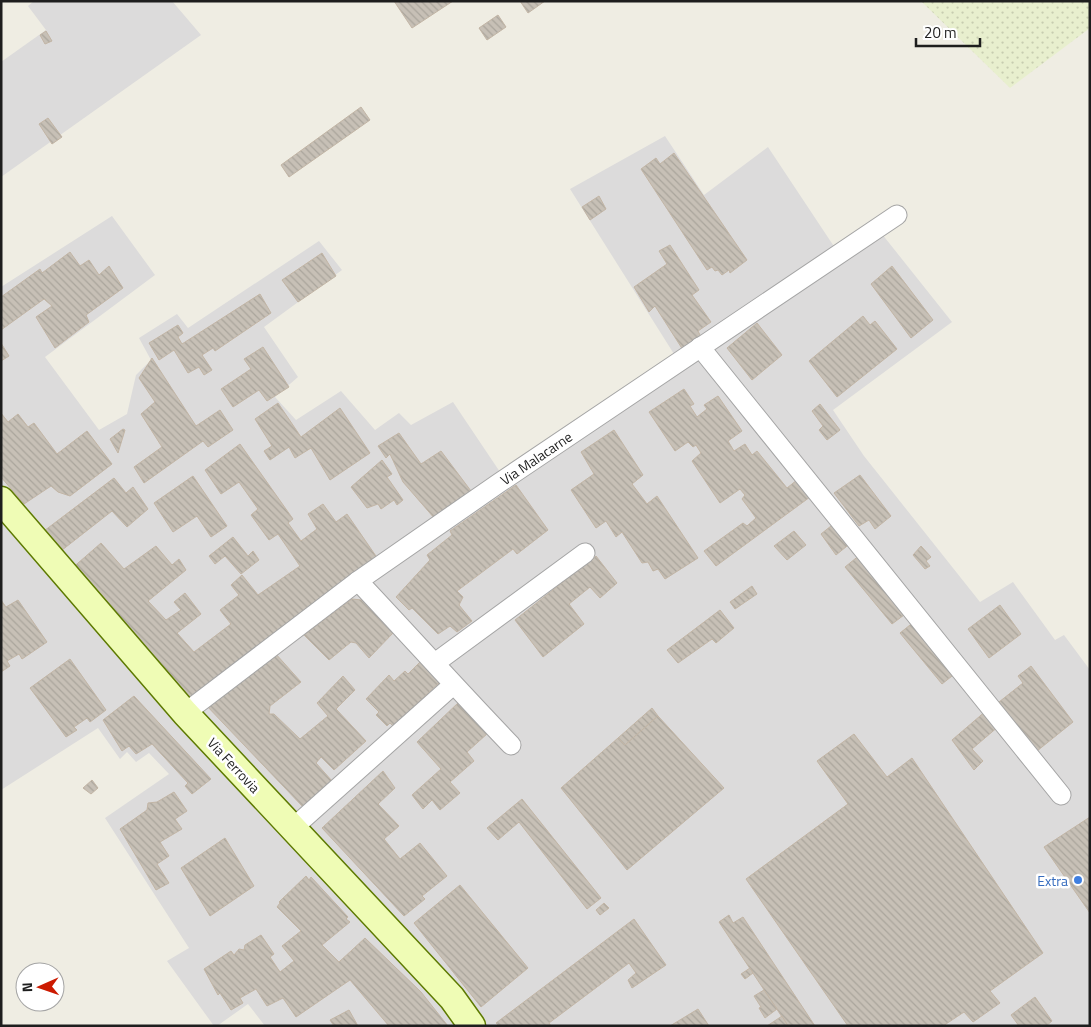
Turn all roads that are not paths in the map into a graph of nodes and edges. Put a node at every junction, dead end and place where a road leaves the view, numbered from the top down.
1 (897, 215) dead end
2 (700, 347) junction
3 (5, 509) edge
4 (585, 552) dead end
5 (358, 581) junction
6 (435, 662) junction
7 (454, 685) junction
8 (185, 712) junction
9 (511, 745) dead end
10 (1061, 795) dead end
11 (293, 828) junction
12 (472, 1026) edge

1 - 2 street, Via Malacarne
2 - 5 street, Via Malacarne
2 - 10 street
3 - 8 main road, Via Ferrovia
4 - 6 street
5 - 6 street
5 - 8 street, Via Malacarne
6 - 7 street
7 - 9 street
7 - 11 street
8 - 11 main road, Via Ferrovia
11 - 12 main road, Via Ferrovia

